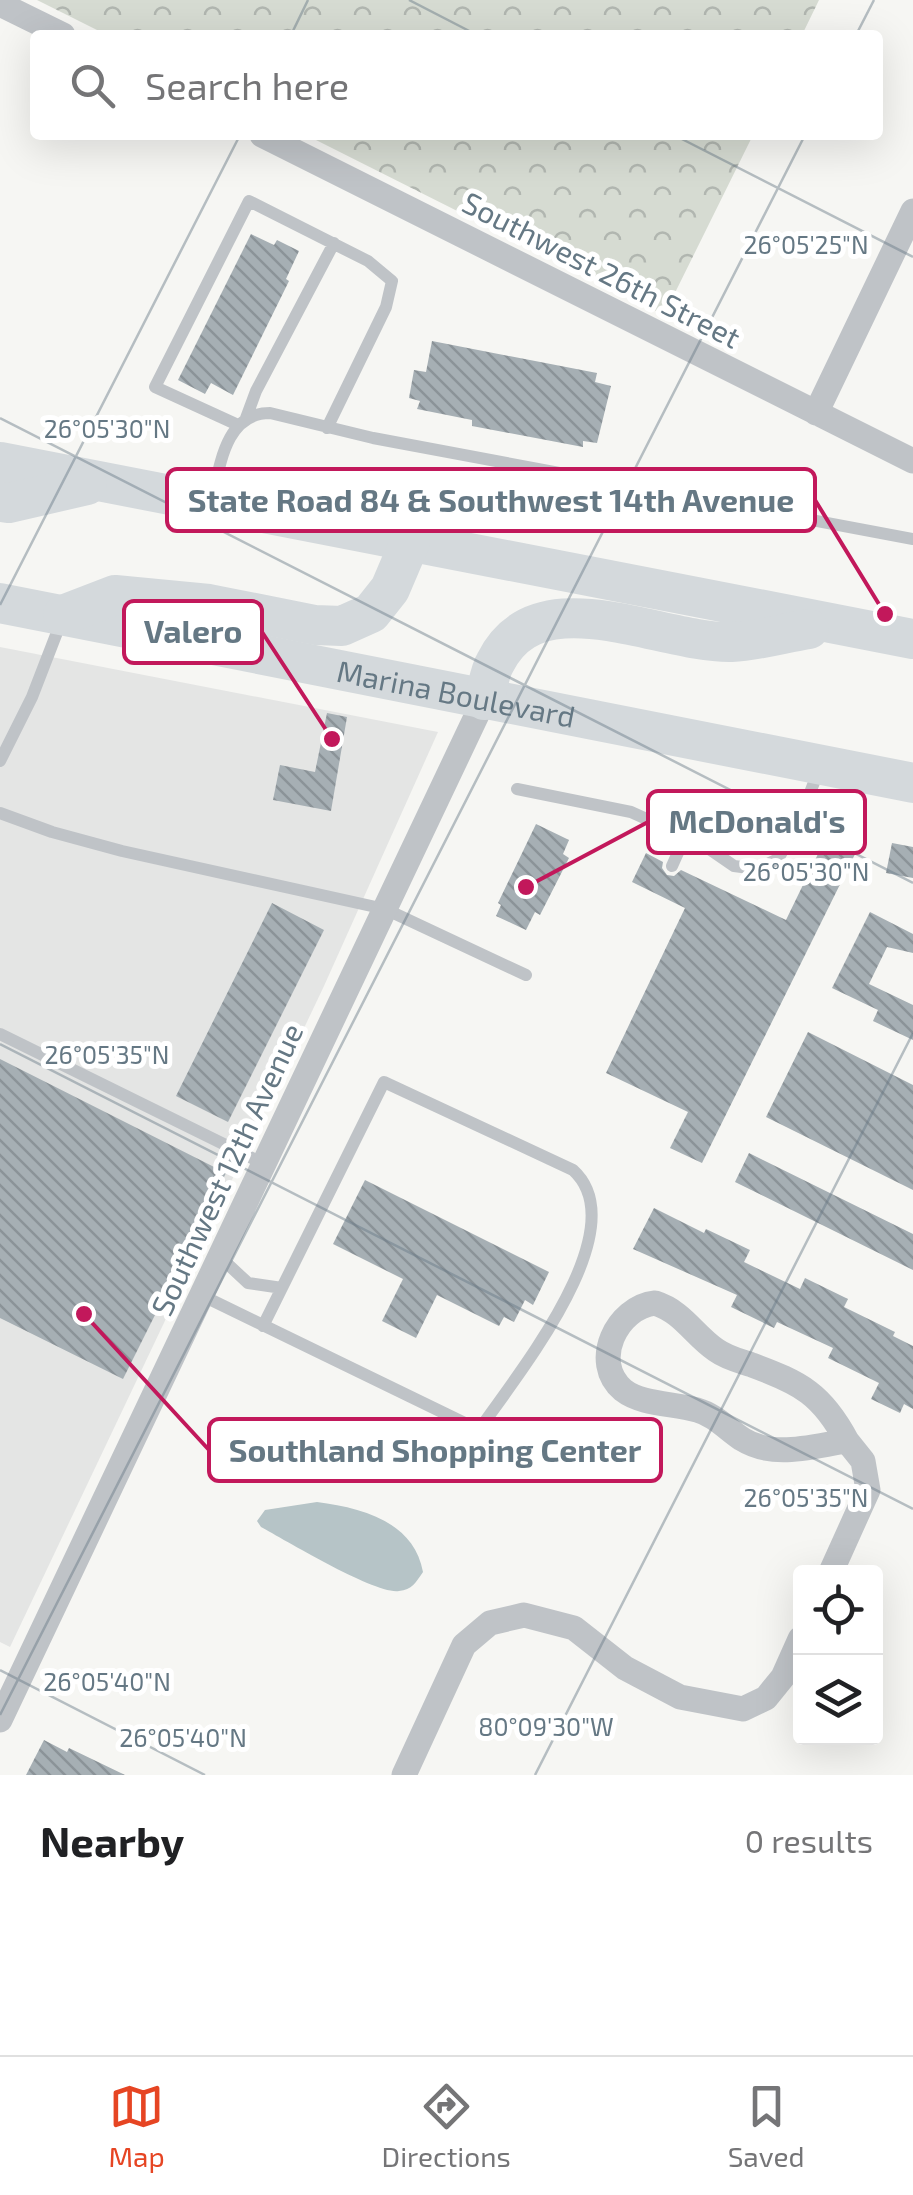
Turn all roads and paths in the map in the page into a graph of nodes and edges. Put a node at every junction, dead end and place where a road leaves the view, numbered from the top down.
1 (0, 4) edge
2 (53, 30) edge
3 (272, 140) edge
4 (913, 211) edge
5 (334, 243) junction
6 (816, 413) junction
7 (242, 422) junction
8 (328, 428) junction
9 (913, 461) edge
10 (0, 462) edge
11 (101, 482) junction
12 (0, 502) edge
13 (211, 502) junction
14 (913, 540) edge
15 (410, 542) junction
16 (0, 603) edge
17 (63, 615) junction
18 (838, 625) junction
19 (913, 640) edge
20 (484, 700) junction
21 (0, 760) edge
22 (820, 764) junction
23 (913, 783) edge
24 (517, 790) dead end
25 (0, 813) edge
26 (685, 837) junction
27 (672, 866) dead end
28 (386, 909) junction
29 (526, 975) dead end
30 (0, 1034) edge
31 (264, 1164) junction
32 (220, 1257) junction
33 (282, 1288) junction
34 (202, 1296) junction
35 (264, 1326) junction
36 (847, 1441) junction
37 (833, 1565) edge
38 (793, 1655) edge
39 (0, 1720) edge
40 (404, 1775) edge

1 - 2 street
3 - 6 street, Southwest 26th Street
4 - 6 street
5 - 7 lane
5 - 7 lane
5 - 8 lane
6 - 9 street, Southwest 26th Street
7 - 8 lane
7 - 13 lane
8 - 14 lane
10 - 11 main road
11 - 12 main road
11 - 13 main road
13 - 15 main road
15 - 17 main road
15 - 18 main road
16 - 17 main road, Marina Boulevard
17 - 20 main road, Marina Boulevard
17 - 21 lane
18 - 19 main road
18 - 20 main road
20 - 22 main road, Marina Boulevard
20 - 28 street, Southwest 12th Avenue
22 - 23 main road, Marina Boulevard
22 - 26 lane
24 - 26 lane
25 - 28 lane
26 - 27 lane
28 - 29 lane
28 - 31 street, Southwest 12th Avenue
30 - 31 lane
31 - 32 street, Southwest 12th Avenue
32 - 33 lane
32 - 34 street, Southwest 12th Avenue
33 - 35 lane
33 - 35 lane
34 - 35 lane
34 - 39 street, Southwest 12th Avenue
36 - 36 street
36 - 37 street
38 - 40 street

